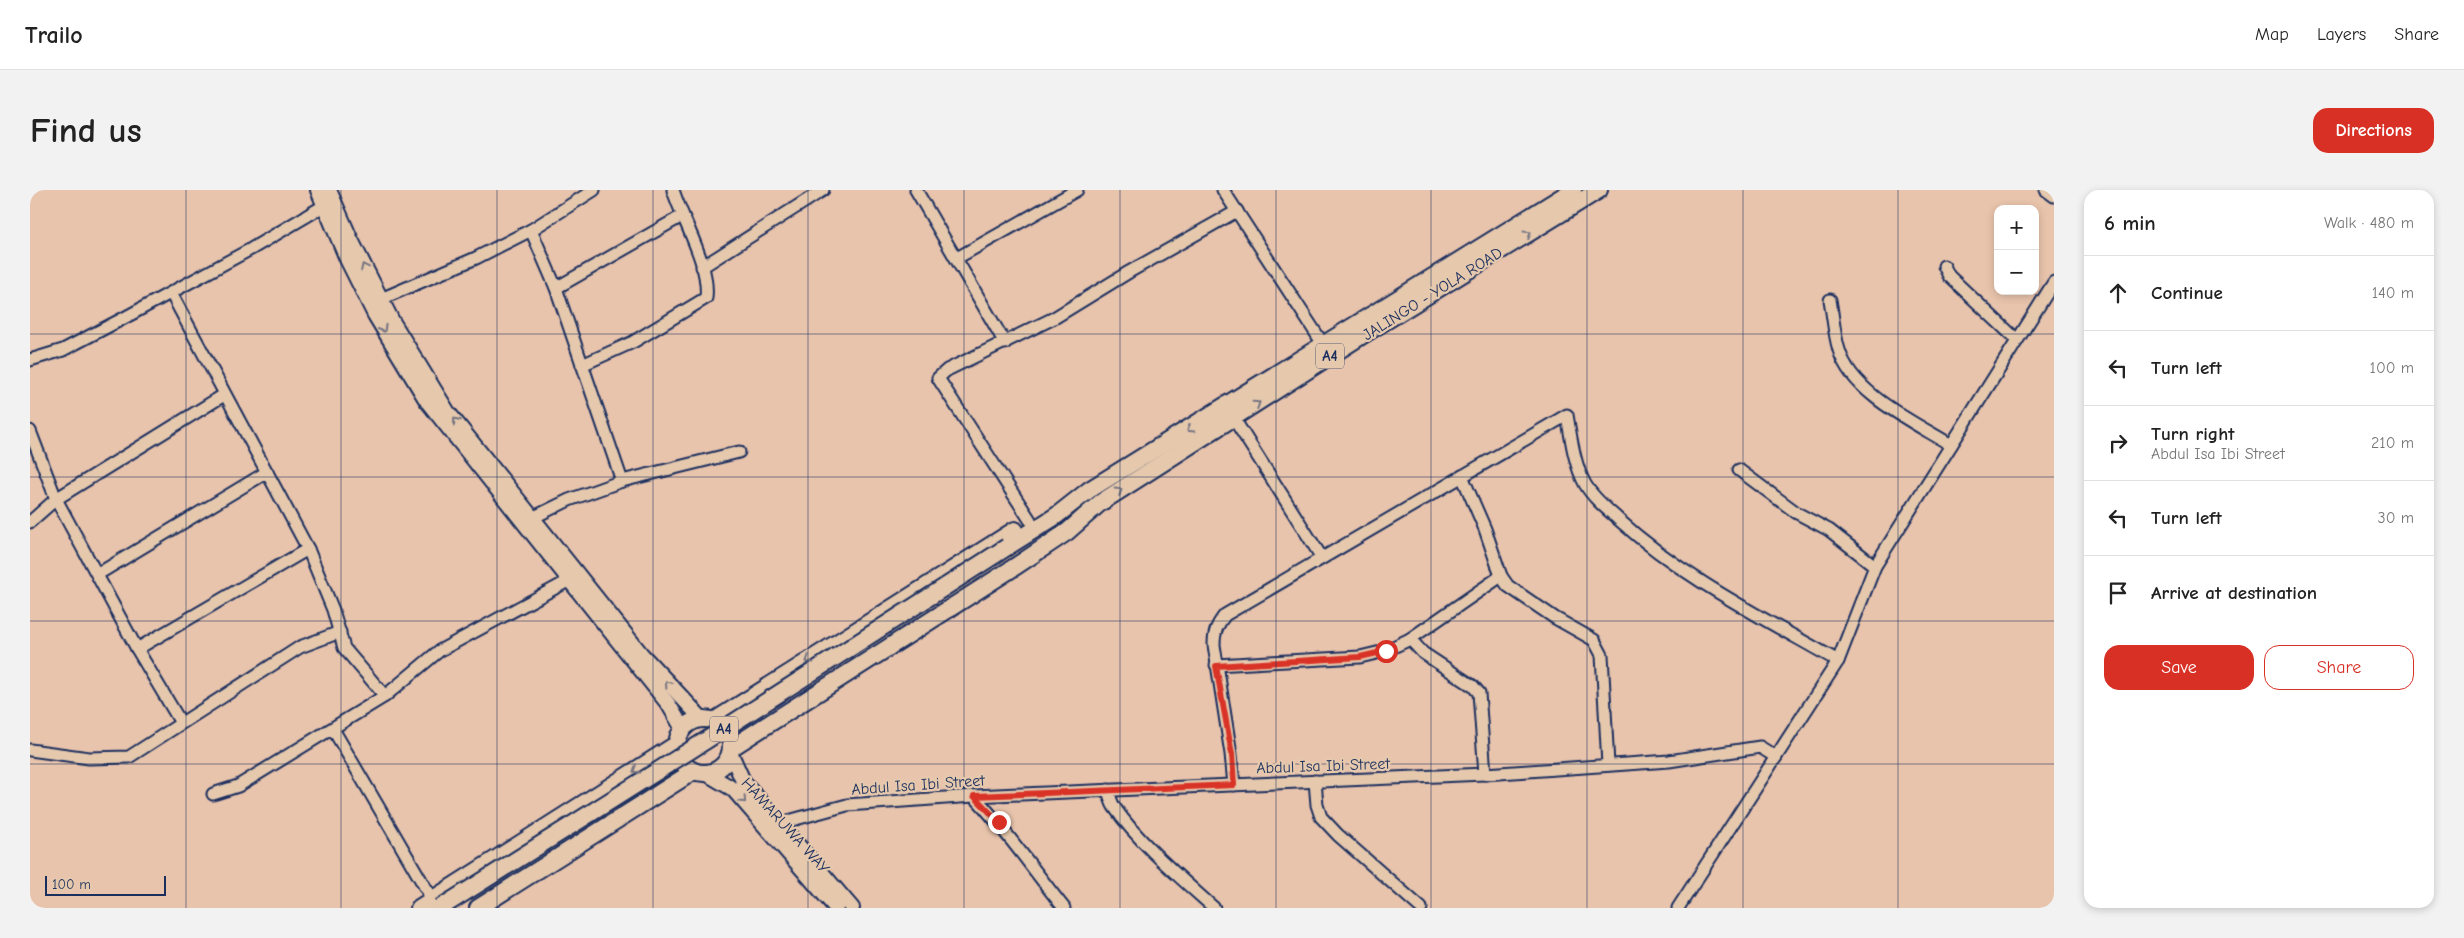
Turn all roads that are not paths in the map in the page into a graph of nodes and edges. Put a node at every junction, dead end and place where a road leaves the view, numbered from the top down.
1 (318, 190) edge
2 (594, 190) edge
3 (672, 190) edge
4 (823, 190) edge
5 (916, 190) edge
6 (1077, 190) edge
7 (1223, 190) edge
8 (1573, 190) edge
9 (1599, 190) edge
10 (2046, 190) edge
11 (2054, 196) edge
12 (329, 198) edge
13 (1237, 211) junction
14 (682, 216) junction
15 (531, 230) junction
16 (957, 258) junction
17 (1944, 266) dead end
18 (702, 267) junction
19 (2054, 282) edge
20 (556, 288) junction
21 (171, 293) junction
22 (381, 299) junction
23 (1830, 300) dead end
24 (2017, 340) junction
25 (1006, 342) junction
26 (1323, 344) junction
27 (30, 360) edge
28 (582, 365) junction
29 (224, 395) junction
30 (1234, 419) junction
31 (30, 432) edge
32 (1951, 445) junction
33 (740, 452) dead end
34 (1739, 470) dead end
35 (267, 472) junction
36 (1462, 476) junction
37 (622, 481) junction
38 (1090, 490) junction
39 (56, 499) junction
40 (1100, 503) junction
41 (529, 519) junction
42 (1030, 520) junction
43 (30, 522) edge
44 (308, 548) junction
45 (1010, 551) junction
46 (1322, 558) junction
47 (1875, 566) junction
48 (98, 574) junction
49 (1501, 576) junction
50 (570, 580) junction
51 (340, 632) junction
52 (1410, 639) junction
53 (137, 649) junction
54 (1838, 661) junction
55 (1216, 666) junction
56 (385, 696) junction
57 (708, 720) junction
58 (181, 724) junction
59 (333, 729) junction
60 (683, 729) junction
61 (677, 744) junction
62 (30, 750) edge
63 (731, 750) junction
64 (1776, 757) junction
65 (1608, 765) junction
66 (699, 771) junction
67 (1486, 774) junction
68 (1315, 781) junction
69 (1234, 785) junction
70 (1108, 790) junction
71 (213, 794) dead end
72 (974, 796) junction
73 (781, 823) junction
74 (430, 905) edge
75 (459, 908) edge
76 (478, 908) edge
77 (836, 908) edge
78 (852, 908) edge
79 (1064, 908) edge
80 (1214, 908) edge
81 (1422, 908) edge
82 (1678, 908) edge

1 - 12 main road
2 - 15 street
3 - 14 street
4 - 18 street
5 - 16 street
6 - 16 street
7 - 13 street
8 - 26 highway, A4
30 -> 9 highway, JALINGO - YOLA ROAD / A4
10 - 11 street
12 - 21 street
22 -> 12 main road
12 -> 41 main road
13 - 25 street
13 - 26 street
14 - 18 street
14 - 20 street
15 - 20 street
15 - 22 street
16 - 25 street
17 - 24 street
18 - 28 street
19 - 24 street
20 - 28 street
21 - 27 street
21 - 29 street
41 -> 22 main road
23 - 32 street
24 - 32 street
25 - 42 street
26 -> 38 highway, A4
28 - 37 street
29 - 35 street
29 - 39 street
40 -> 30 highway, JALINGO - YOLA ROAD / A4
30 - 46 street
31 - 39 street
32 - 47 street
33 - 37 street
34 - 47 street
35 - 44 street
35 - 48 street
36 - 46 street
36 - 49 street
36 - 54 street
37 - 41 street
38 - 42 highway, A4
38 - 45 highway, A4
39 - 43 street
39 - 48 street
40 - 45 highway, A4
40 - 63 highway, JALINGO - YOLA ROAD / A4
41 - 50 main road
57 -> 41 main road
42 -> 57 highway, A4
44 - 51 street
44 - 53 street
45 - 74 highway, A4, bridge
45 - 75 highway, A4
46 - 55 street
47 - 54 street
48 - 53 street
49 - 52 street
49 - 65 street
50 - 56 street
50 - 60 main road
51 - 56 street
51 - 58 street
52 - 55 street
52 - 67 street
53 - 58 street
54 - 64 street
55 - 69 street
56 - 59 street
57 - 60 highway, A4
57 - 63 highway, A4
58 - 62 street
59 - 71 street
59 - 74 street
60 - 61 highway
61 - 66 highway
61 -> 74 highway
63 - 66 highway, A4
63 - 73 main road
64 - 65 street, Abdul Isa Ibi Street
64 - 82 street
65 - 67 street, Abdul Isa Ibi Street
66 - 76 highway, A4
66 -> 77 main road, HAMARUWA WAY
67 - 68 street, Abdul Isa Ibi Street
68 - 69 street, Abdul Isa Ibi Street
68 - 81 street
69 - 70 street, Abdul Isa Ibi Street
70 - 72 street, Abdul Isa Ibi Street
70 - 80 street
72 - 73 street, Abdul Isa Ibi Street
72 - 79 street
73 - 78 main road

